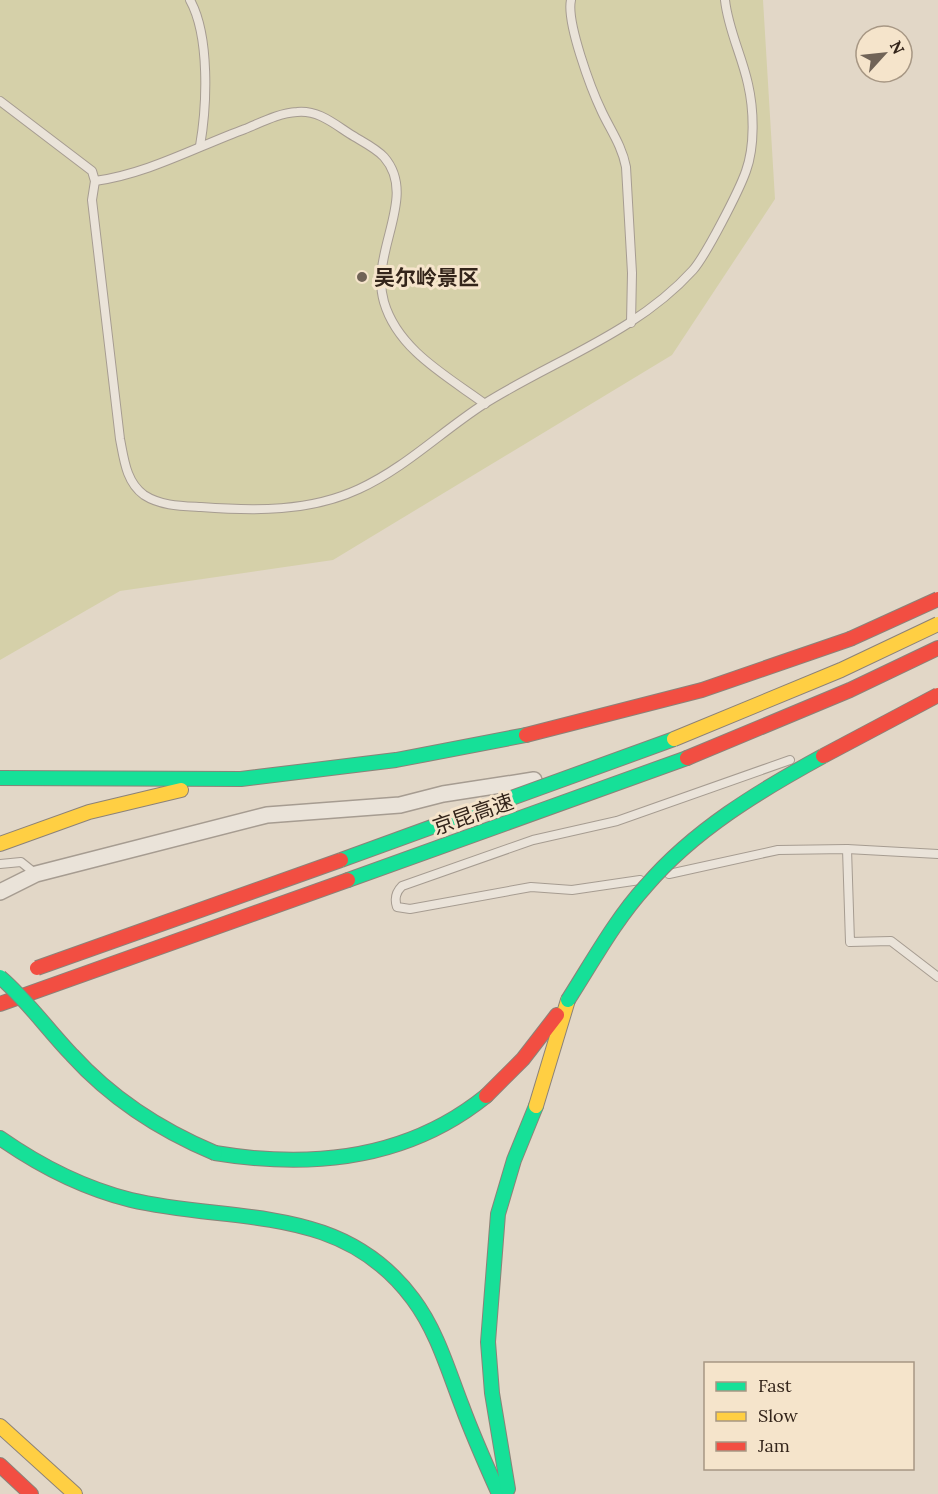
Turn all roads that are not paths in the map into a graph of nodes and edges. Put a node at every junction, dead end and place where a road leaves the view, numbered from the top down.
1 (190, 0) edge
2 (571, 0) edge
3 (725, 0) edge
4 (0, 101) edge
5 (200, 146) junction
6 (95, 181) junction
7 (631, 323) junction
8 (485, 404) junction
9 (938, 598) edge
10 (938, 624) edge
11 (938, 648) edge
12 (938, 685) edge
13 (938, 695) edge
14 (0, 778) edge
15 (238, 780) junction
16 (0, 844) edge
17 (847, 849) junction
18 (938, 854) edge
19 (0, 864) edge
20 (36, 874) junction
21 (0, 892) edge
22 (0, 977) edge
23 (938, 977) edge
24 (0, 982) edge
25 (568, 1000) junction
26 (0, 1004) edge
27 (0, 1138) edge
28 (0, 1426) edge
29 (0, 1465) edge
30 (31, 1494) edge
31 (75, 1494) edge
32 (500, 1494) edge
33 (509, 1494) edge

1 - 5 lane
2 - 7 lane
3 - 7 lane
4 - 6 lane
5 - 6 lane
5 - 8 lane
6 - 8 lane
7 - 8 lane
9 - 15 highway, bridge
9 - 20 street
10 - 24 highway, 京昆高速, bridge
11 - 26 highway, 京昆高速
12 - 17 lane
13 - 25 highway, bridge
14 - 15 highway
15 - 16 highway
17 - 18 lane
17 - 23 lane
19 - 20 lane
20 - 21 street
22 - 25 highway, bridge
25 - 33 highway
27 - 32 highway
28 - 31 highway
29 - 30 highway

